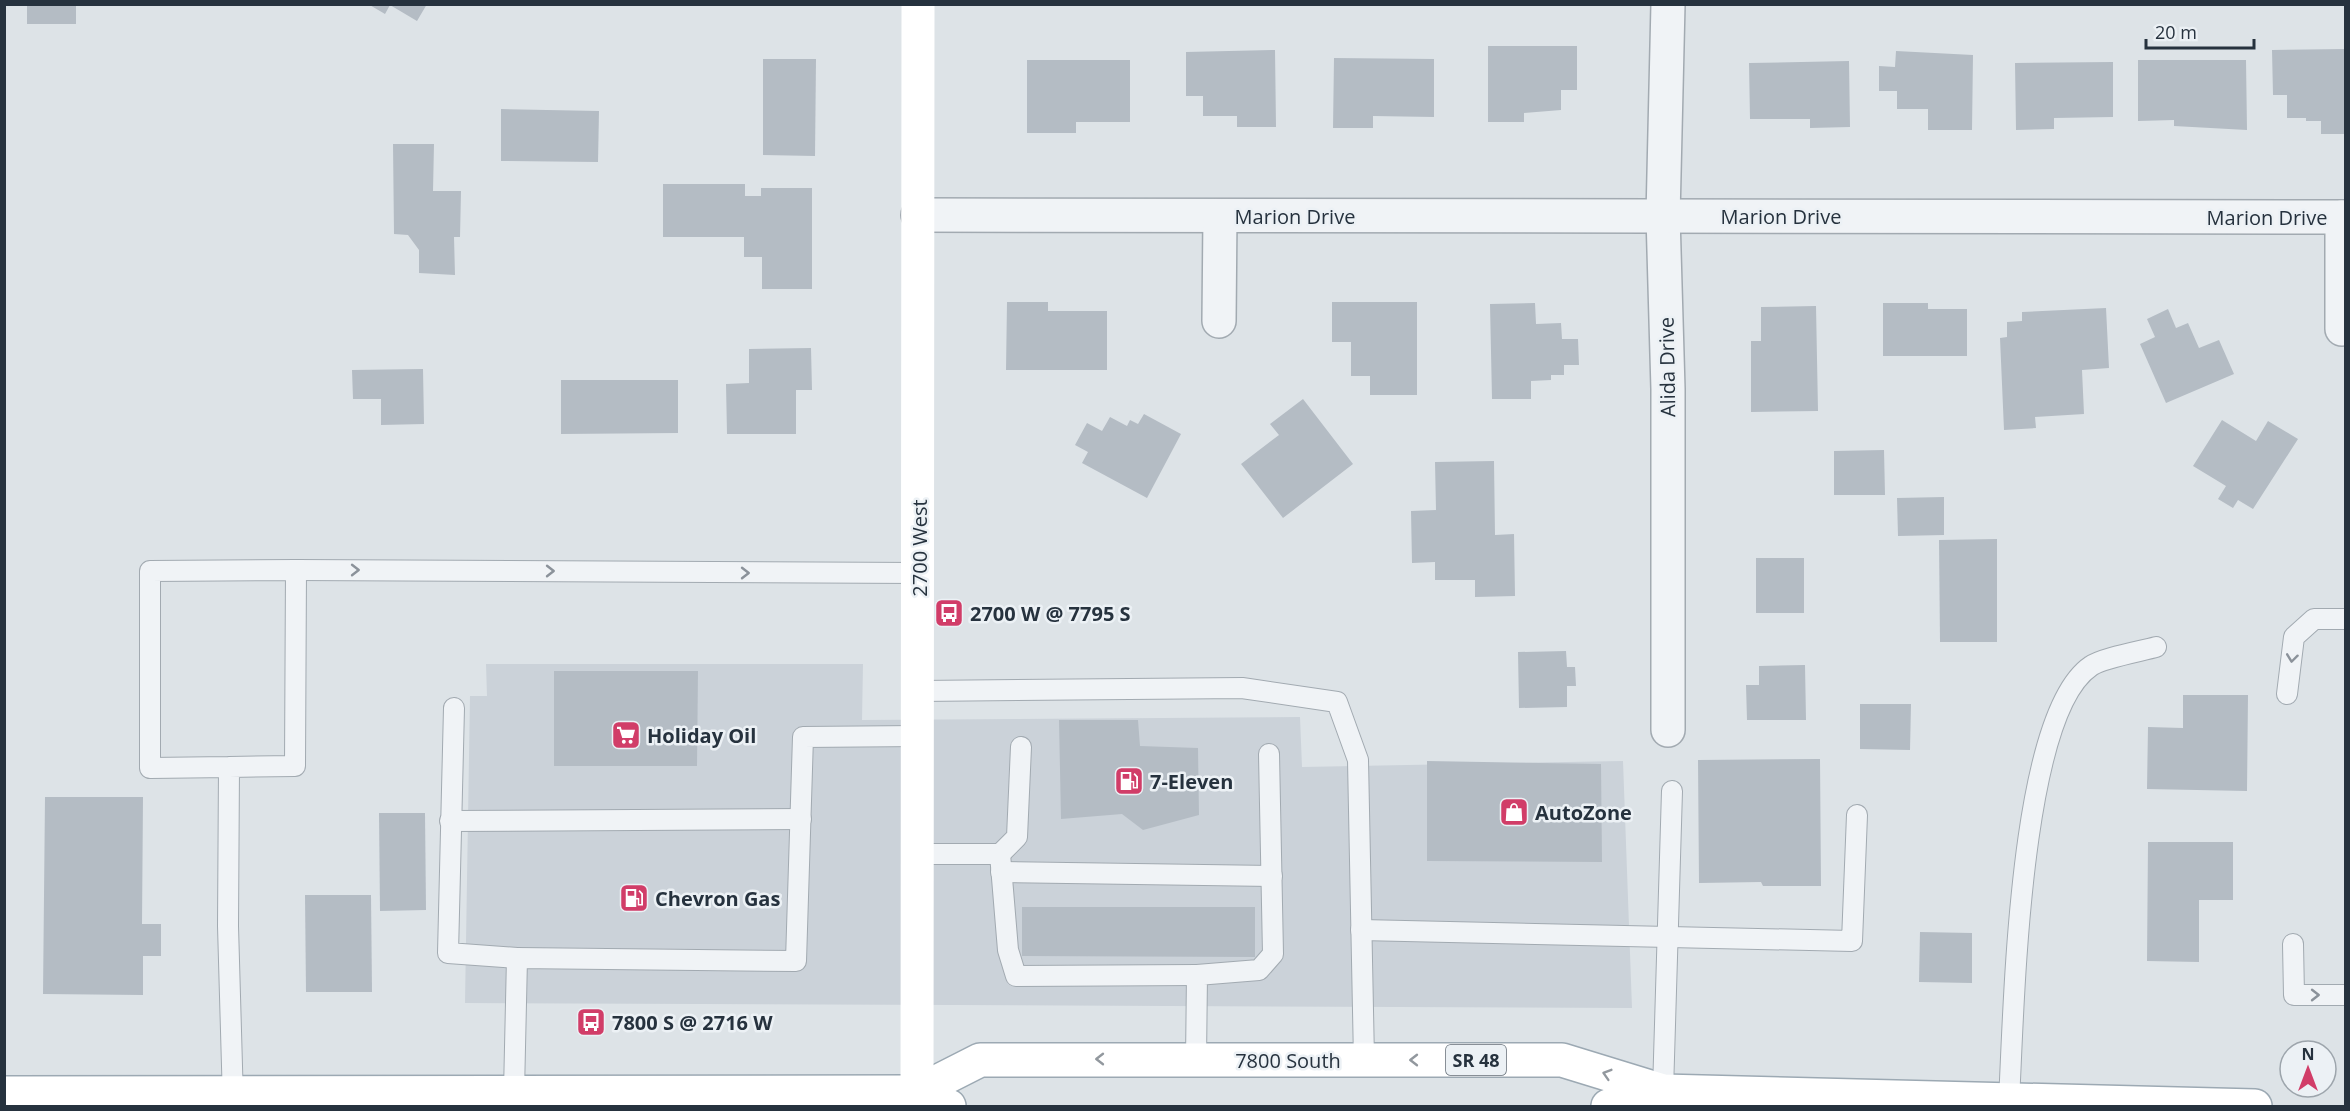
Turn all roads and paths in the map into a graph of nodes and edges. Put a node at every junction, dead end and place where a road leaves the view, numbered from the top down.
1 (918, 4) edge
2 (1668, 4) edge
3 (918, 215) junction
4 (1220, 216) junction
5 (1663, 216) junction
6 (2344, 217) edge
7 (1219, 321) dead end
8 (2342, 329) dead end
9 (297, 570) junction
10 (919, 573) junction
11 (2346, 619) edge
12 (2156, 647) dead end
13 (919, 690) junction
14 (2287, 694) dead end
15 (453, 708) dead end
16 (1668, 730) dead end
17 (918, 736) junction
18 (1021, 747) dead end
19 (1269, 754) dead end
20 (229, 767) junction
21 (1672, 791) dead end
22 (1857, 815) dead end
23 (801, 819) junction
24 (450, 821) junction
25 (917, 854) junction
26 (1001, 863) junction
27 (1272, 876) junction
28 (1361, 930) junction
29 (1669, 937) junction
30 (2293, 944) dead end
31 (517, 958) junction
32 (1197, 975) junction
33 (2346, 995) edge
34 (1196, 1060) junction
35 (1364, 1060) junction
36 (514, 1092) junction
37 (4, 1093) edge
38 (1681, 1097) edge
39 (693, 1099) edge
40 (917, 1099) edge
41 (233, 1100) edge
42 (2009, 1100) junction
43 (949, 1107) edge
44 (1608, 1107) edge
45 (2255, 1107) edge

1 - 3 main road, 2700 West
2 - 5 street, Alida Drive
3 - 4 street, Marion Drive
3 - 10 main road, 2700 West
4 - 5 street, Marion Drive
4 - 7 street, Marion Drive
5 - 6 street, Marion Drive
5 - 16 street, Alida Drive
6 - 8 street, Marion Drive
9 -> 10 lane
9 - 20 lane
9 - 20 lane
10 - 13 main road, 2700 West
11 -> 14 lane
12 - 42 lane
13 - 17 main road, 2700 West
13 - 28 lane
15 - 24 lane
17 - 23 lane
17 - 25 main road, 2700 West
18 - 26 lane
19 - 27 lane
20 - 41 lane
21 - 29 lane
22 - 29 lane
23 - 24 lane
23 - 31 lane
24 - 31 lane
25 - 26 lane
25 - 40 main road, 2700 West
26 - 27 lane
26 - 32 lane
27 - 32 lane
28 - 29 lane
28 - 35 lane
29 - 38 lane
30 -> 33 lane
31 - 36 lane
32 - 34 lane
34 - 35 main road, 7800 South / SR 48
34 -> 40 main road, 7800 South / SR 48
38 -> 35 main road, 7800 South / SR 48
36 - 39 main road, 7800 South / SR 48
36 - 41 main road, 7800 South / SR 48
37 - 41 main road, 7800 South / SR 48
38 - 42 main road, 7800 South / SR 48
38 - 44 main road, 7800 South / SR 48
39 - 40 main road, 7800 South / SR 48
40 - 43 main road, 7800 South / SR 48
42 - 45 main road, 7800 South / SR 48

